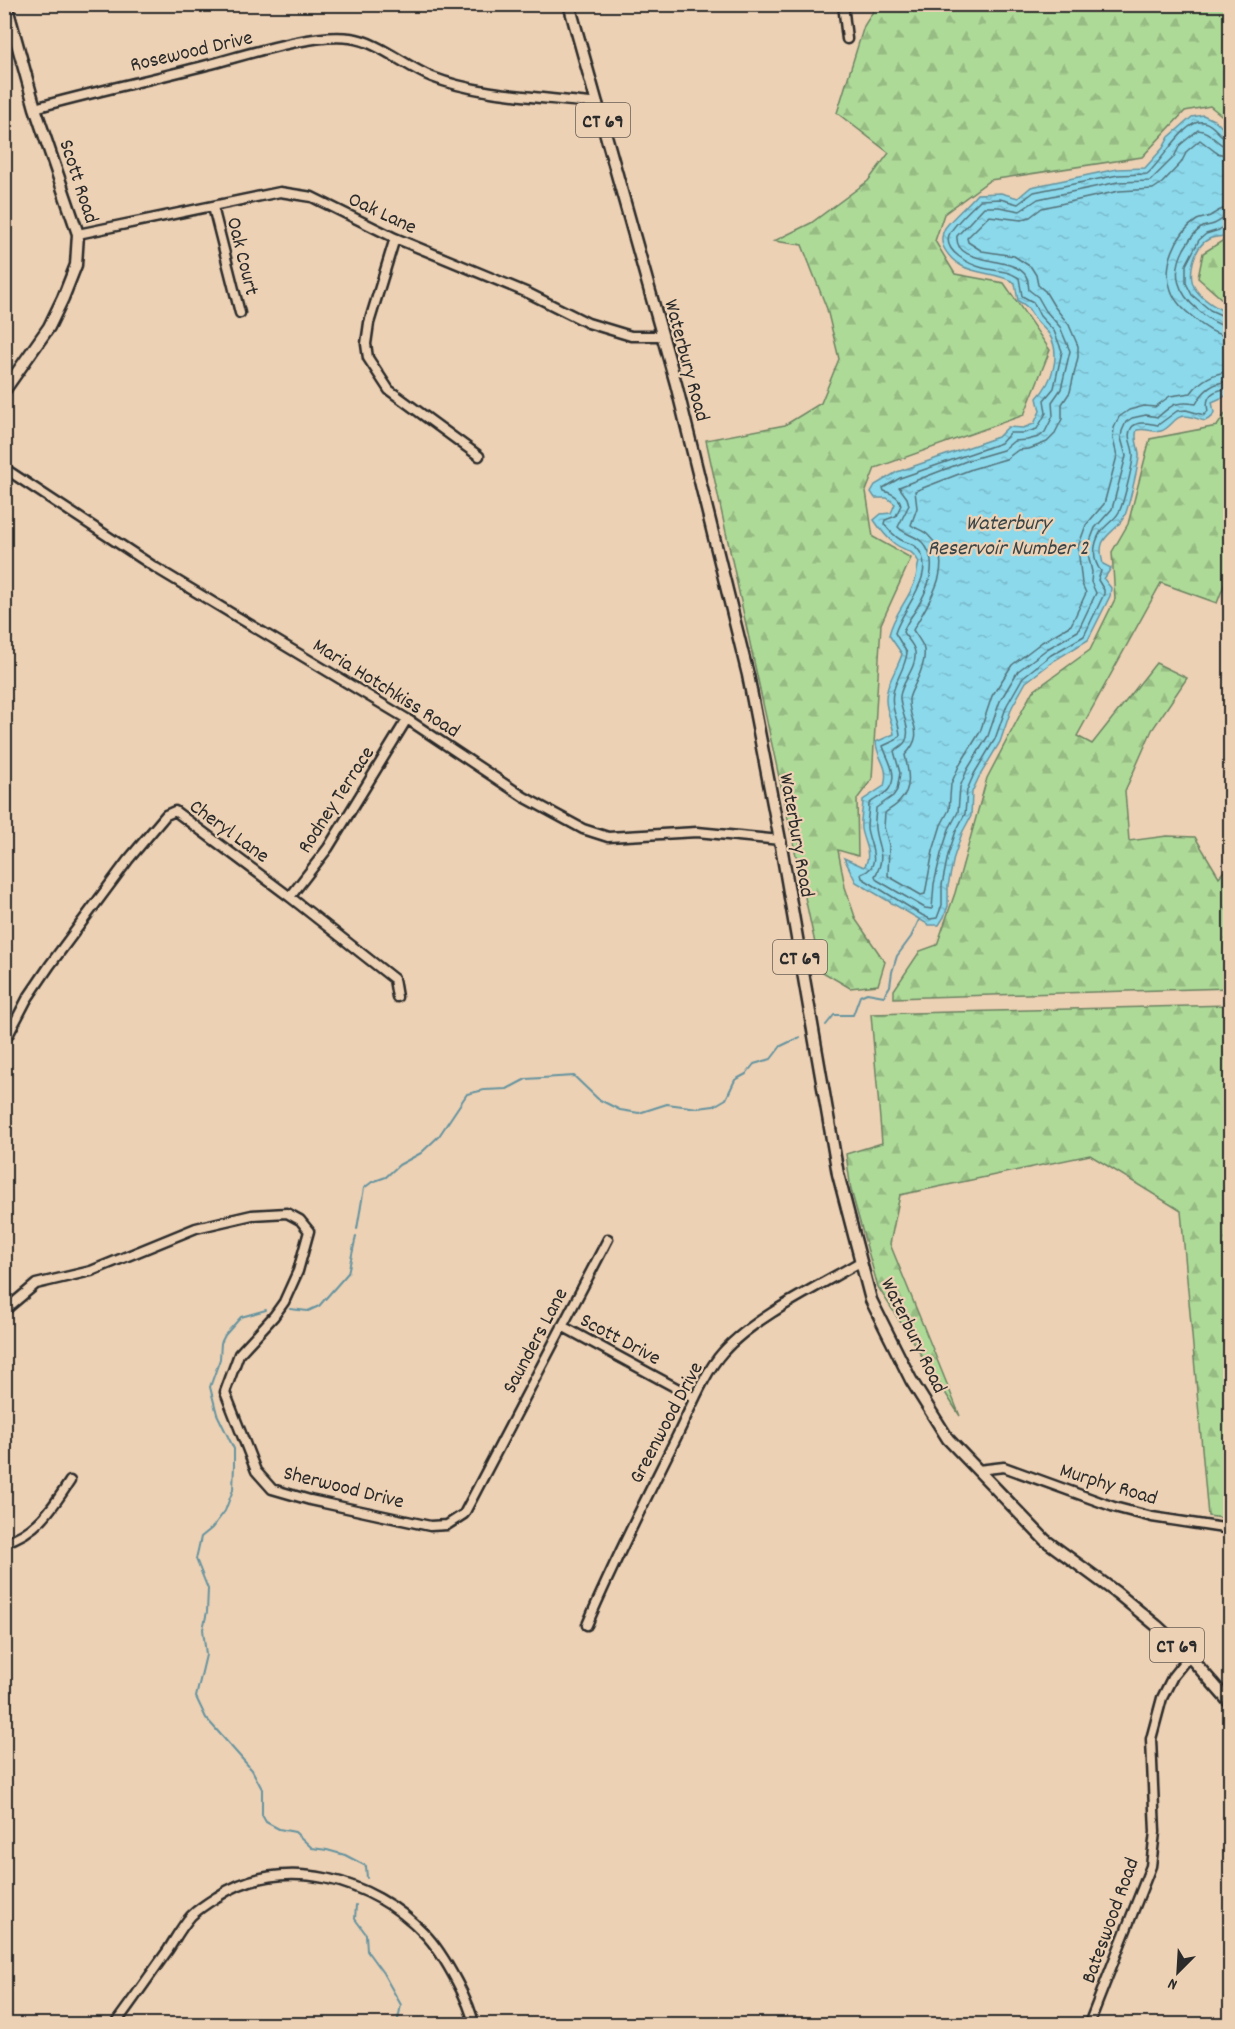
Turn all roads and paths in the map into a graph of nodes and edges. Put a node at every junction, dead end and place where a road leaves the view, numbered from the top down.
1 (6, 4) edge
2 (569, 4) edge
3 (843, 4) edge
4 (847, 39) dead end
5 (598, 104) junction
6 (35, 108) junction
7 (213, 207) junction
8 (78, 234) junction
9 (395, 238) junction
10 (240, 314) dead end
11 (662, 336) junction
12 (4, 391) edge
13 (479, 456) dead end
14 (4, 468) edge
15 (407, 719) junction
16 (780, 840) junction
17 (290, 897) junction
18 (397, 997) dead end
19 (4, 1043) edge
20 (608, 1239) dead end
21 (860, 1262) junction
22 (4, 1311) edge
23 (562, 1326) junction
24 (695, 1398) junction
25 (491, 1458) joint
26 (978, 1470) junction
27 (70, 1481) dead end
28 (1230, 1529) edge
29 (4, 1542) edge
30 (586, 1625) dead end
31 (1189, 1656) junction
32 (1230, 1703) edge
33 (115, 2025) edge
34 (474, 2025) edge
35 (1089, 2025) edge

1 - 6 main road, Scott Road
2 - 5 main road, Waterbury Road / CT 69
3 - 4 street
5 - 6 street, Rosewood Drive
5 - 11 main road, Waterbury Road / CT 69
6 - 8 main road, Scott Road
7 - 8 street, Oak Lane
7 - 9 street, Oak Lane
7 - 10 street, Oak Court
8 - 12 main road, Scott Road
9 - 11 street, Oak Lane
9 - 13 street
11 - 16 main road, Waterbury Road / CT 69
14 - 15 street, Maria Hotchkiss Road
15 - 16 street, Maria Hotchkiss Road
15 - 17 street, Rodney Terrace
16 - 21 main road, Waterbury Road / CT 69
17 - 18 street, Cheryl Lane
17 - 19 street, Cheryl Lane
20 - 23 street, Saunders Lane
21 - 24 street, Greenwood Drive
21 - 26 main road, Waterbury Road / CT 69
22 - 25 street, Sherwood Drive
23 - 24 street, Scott Drive
23 - 25 street, Saunders Lane
24 - 30 street, Greenwood Drive
26 - 28 street, Murphy Road
26 - 31 main road, Waterbury Road / CT 69
27 - 29 street
31 - 32 main road, CT 69
31 - 35 street, Bateswood Road
33 - 34 street

